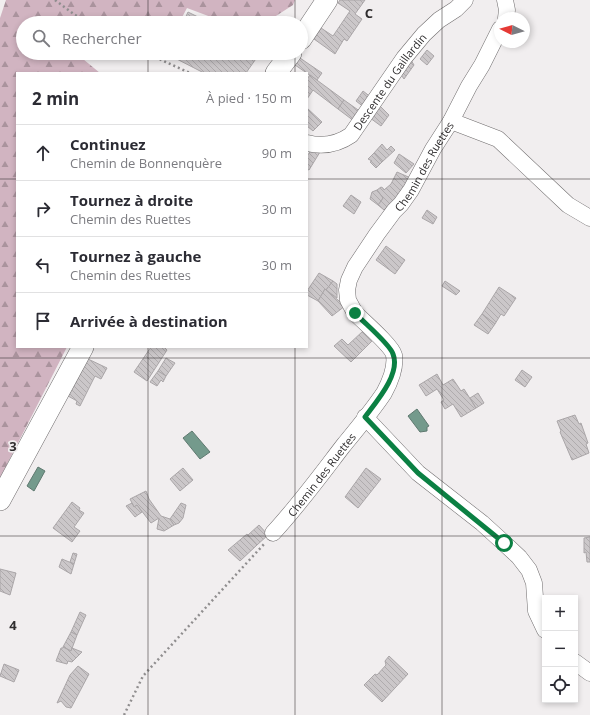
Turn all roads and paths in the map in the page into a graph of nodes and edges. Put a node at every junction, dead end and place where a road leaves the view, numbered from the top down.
1 (55, 0) edge
2 (327, 0) edge
3 (465, 0) edge
4 (77, 16) edge
5 (308, 28) edge
6 (494, 41) edge
7 (161, 60) edge
8 (286, 60) edge
9 (188, 72) edge
10 (277, 72) edge
11 (451, 121) junction
12 (308, 143) edge
13 (590, 218) edge
14 (82, 348) edge
15 (365, 417) junction
16 (0, 500) edge
17 (273, 534) joint
18 (542, 624) edge
19 (578, 664) edge
20 (590, 673) edge
21 (124, 715) edge

1 - 4 path
2 - 5 main road
3 - 12 street, Descente du Gaillardin
6 - 11 street, Chemin des Ruettes
7 - 9 path
8 - 10 main road
11 - 13 street
11 - 15 street, Chemin des Ruettes
14 - 16 main road
15 - 17 street, Chemin des Ruettes
15 - 18 street
17 - 21 path
19 - 20 street

